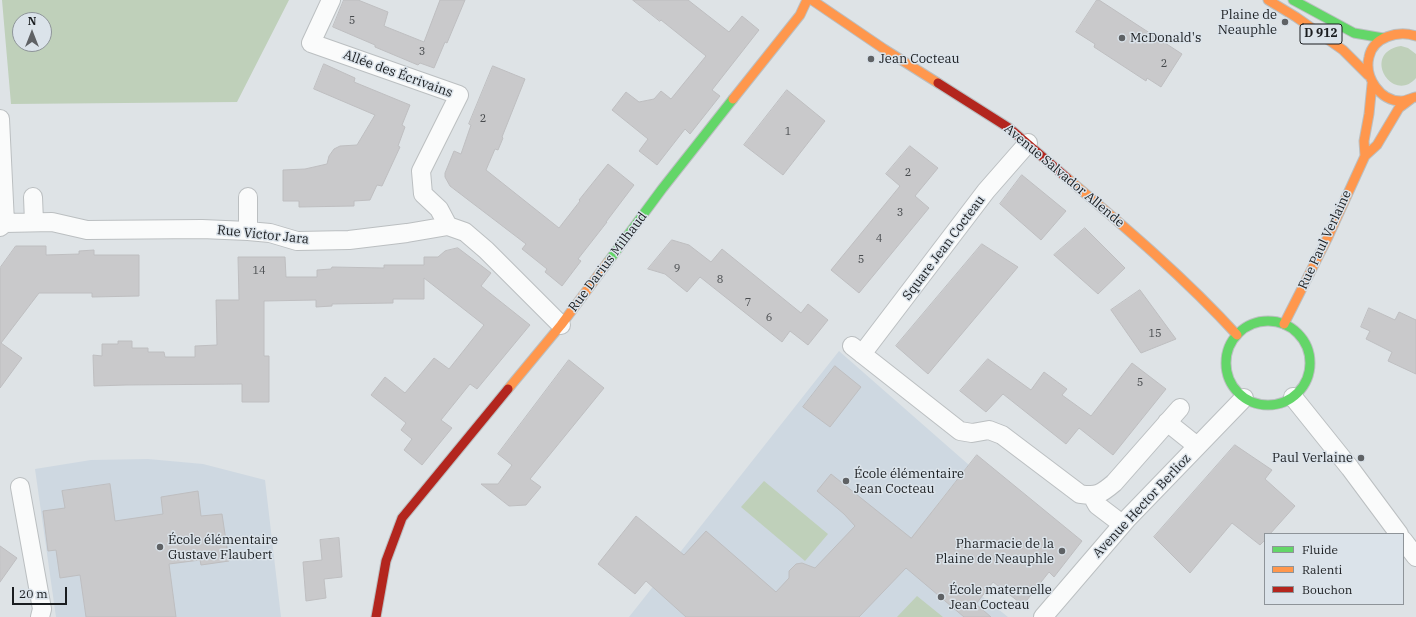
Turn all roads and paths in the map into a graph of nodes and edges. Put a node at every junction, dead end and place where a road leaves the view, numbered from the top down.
1 (331, 0) edge
2 (807, 0) edge
3 (812, 0) edge
4 (1268, 0) edge
5 (1293, 0) edge
6 (1416, 36) edge
7 (1383, 38) junction
8 (1368, 75) junction
9 (1372, 84) junction
10 (1414, 98) edge
11 (0, 119) edge
12 (1028, 143) junction
13 (1365, 156) junction
14 (33, 197) dead end
15 (248, 197) dead end
16 (34, 222) junction
17 (2, 225) edge
18 (448, 226) junction
19 (248, 231) junction
20 (1284, 324) junction
21 (561, 325) junction
22 (1237, 335) junction
23 (1293, 397) junction
24 (1244, 398) junction
25 (1180, 408) dead end
26 (1167, 422) junction
27 (1197, 446) junction
28 (20, 487) dead end
29 (1092, 496) junction
30 (1122, 524) junction
31 (1398, 533) edge
32 (1404, 541) edge
33 (1416, 557) edge
34 (40, 617) edge
35 (376, 617) edge
36 (1043, 617) edge

1 - 18 street, Allée des Écrivains
2 - 21 street, Rue Darius Milhaud
3 - 12 street, Avenue Salvador Allende
4 - 8 street, D 912
5 - 7 street, D 912
6 - 7 street
7 - 8 street
8 - 9 street
9 - 10 street
9 - 13 street, Rue Paul Verlaine
10 - 13 street, Rue Paul Verlaine
11 - 17 street
12 - 22 street, Avenue Salvador Allende
12 - 29 street, Square Jean Cocteau
13 - 20 street, Rue Paul Verlaine
14 - 16 street
15 - 19 street
16 - 17 street, Rue Victor Jara
16 - 19 street, Rue Victor Jara
18 - 19 street, Rue Victor Jara
18 - 21 street
20 - 22 street
20 - 23 street
21 - 35 street, Rue Darius Milhaud
22 - 24 street
23 - 24 street
23 - 31 street
24 - 27 street, Avenue Hector Berlioz
25 - 26 street
26 - 27 street
26 - 29 street
27 - 30 street, Avenue Hector Berlioz
28 - 34 street
29 - 30 street
30 - 36 street, Avenue Hector Berlioz
32 - 33 street

